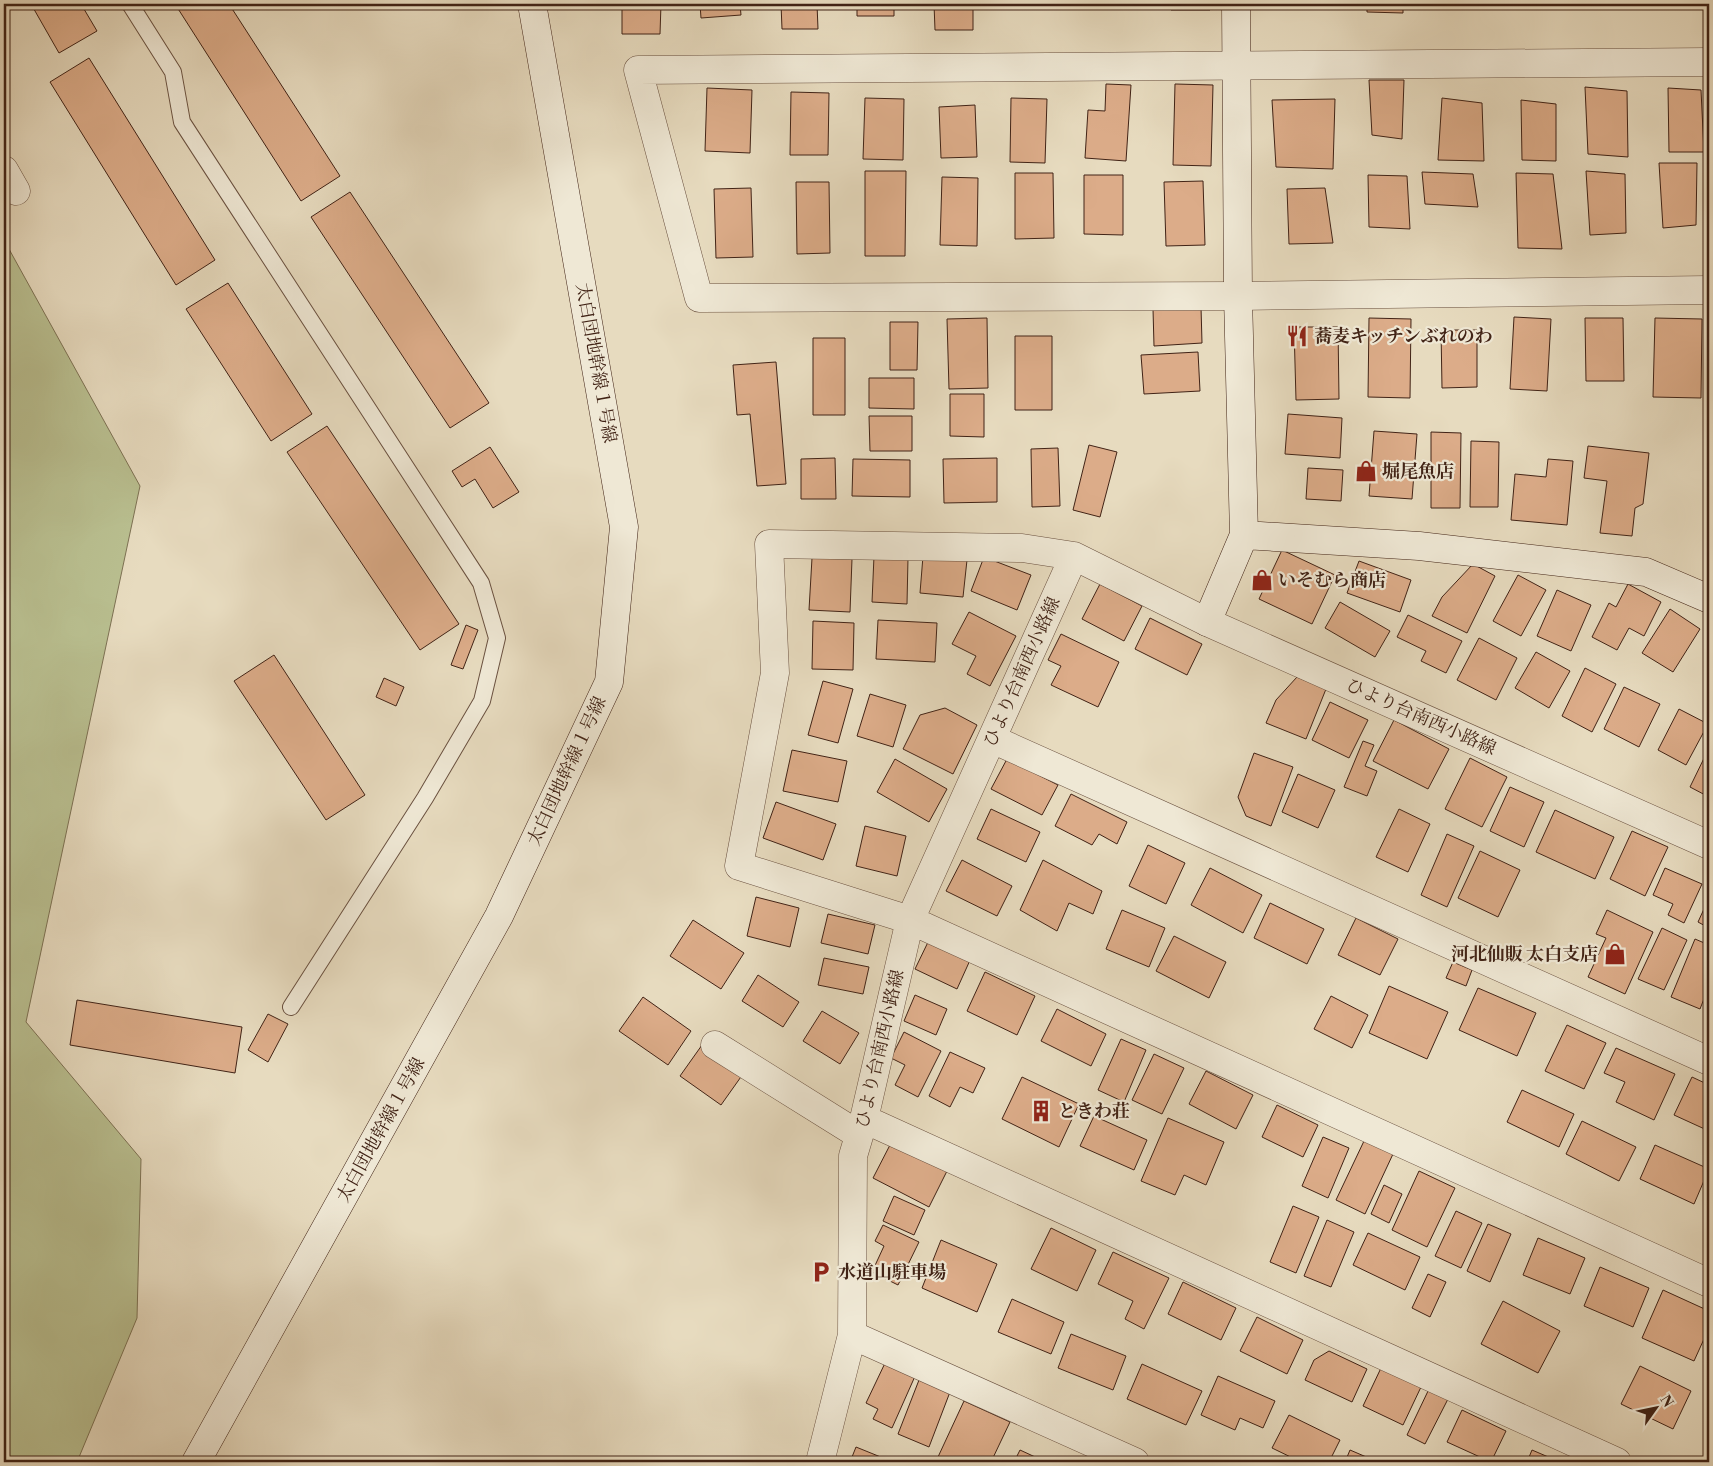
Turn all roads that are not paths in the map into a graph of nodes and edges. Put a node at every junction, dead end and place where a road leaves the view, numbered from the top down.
1 (130, 4) edge
2 (532, 4) edge
3 (1236, 4) edge
4 (1709, 62) edge
5 (1236, 66) junction
6 (1709, 290) edge
7 (1238, 296) junction
8 (1244, 535) junction
9 (1074, 556) junction
10 (1709, 599) edge
11 (1207, 622) junction
12 (992, 739) junction
13 (1709, 845) edge
14 (910, 920) junction
15 (291, 1007) dead end
16 (715, 1045) dead end
17 (1709, 1060) edge
18 (861, 1127) junction
19 (1709, 1283) edge
20 (852, 1335) junction
21 (196, 1462) edge
22 (820, 1462) edge
23 (1135, 1462) edge
24 (1617, 1462) edge

1 - 15 lane
2 - 21 street, 太白団地幹線１号線
3 - 5 street
4 - 5 street
5 - 7 street
5 - 7 street
6 - 7 street
7 - 8 street
8 - 10 street
8 - 11 street
9 - 11 street, ひより台南西小路線
9 - 12 street, ひより台南西小路線
9 - 14 street
11 - 13 street, ひより台南西小路線
12 - 14 street, ひより台南西小路線
12 - 17 street
14 - 18 street, ひより台南西小路線
14 - 19 street
16 - 18 street
18 - 20 street, ひより台南西小路線
18 - 24 street
20 - 22 street, ひより台南西小路線
20 - 23 street

